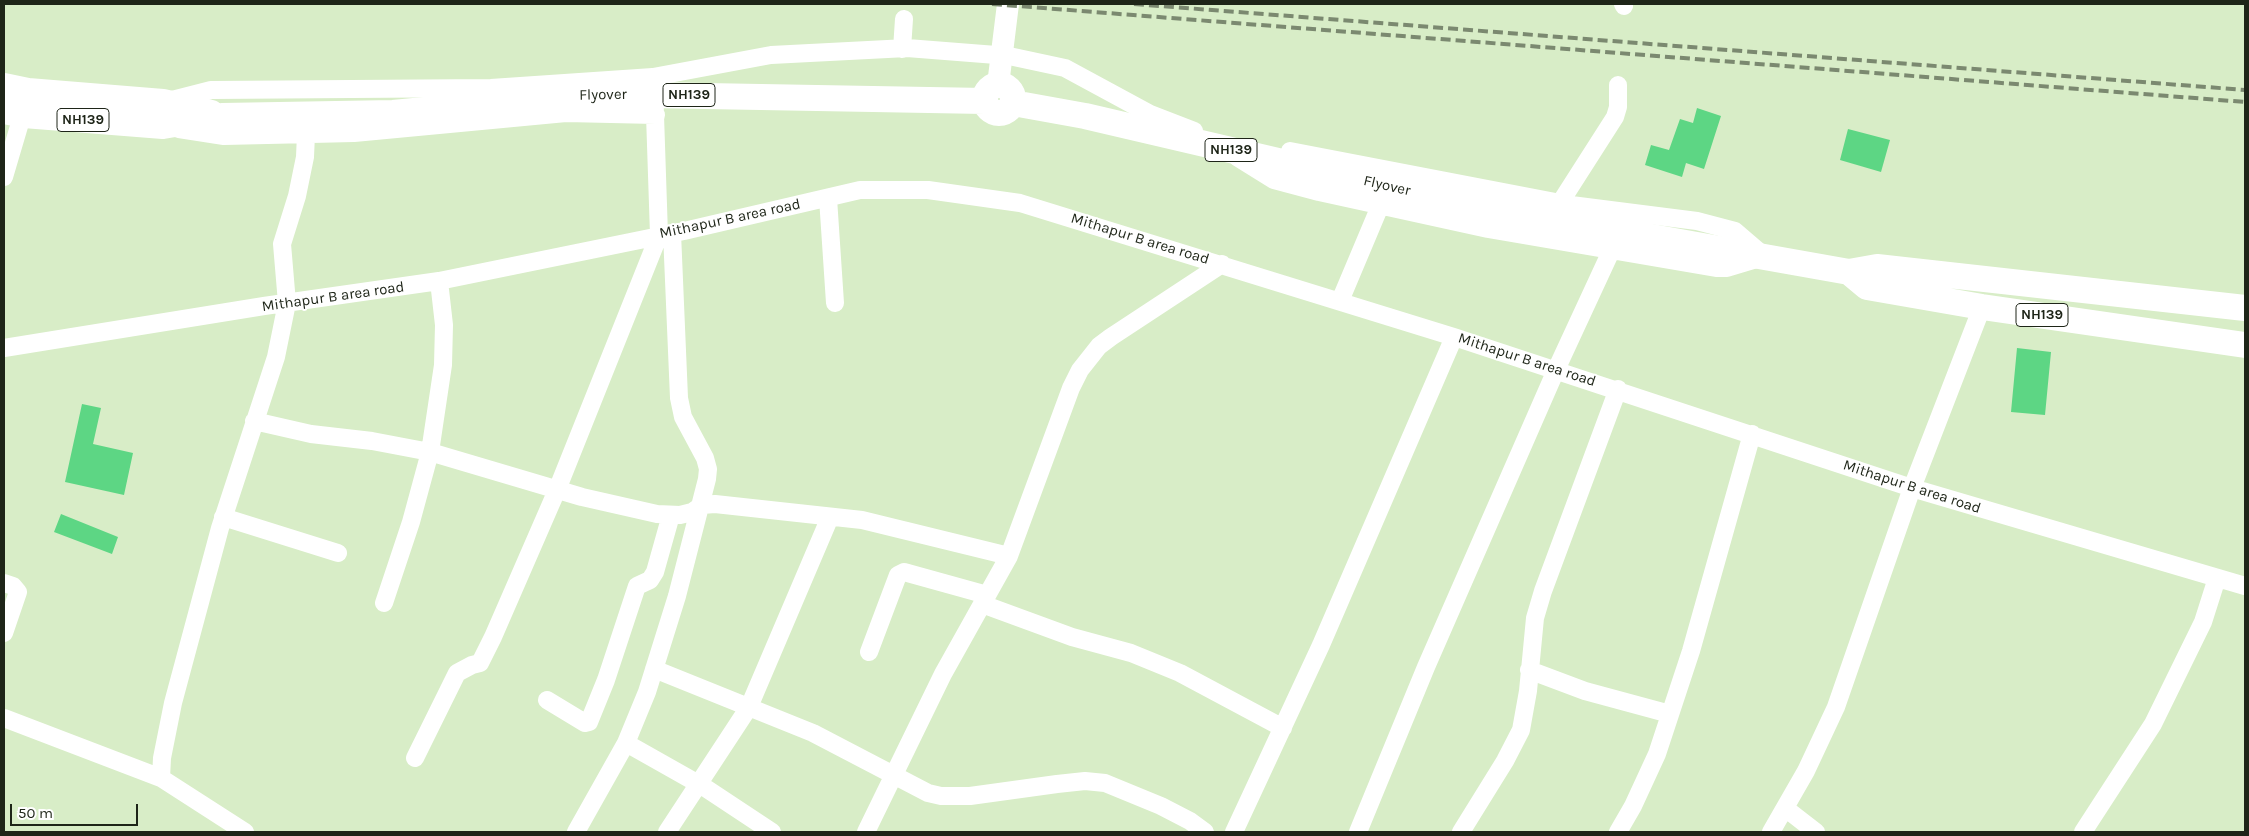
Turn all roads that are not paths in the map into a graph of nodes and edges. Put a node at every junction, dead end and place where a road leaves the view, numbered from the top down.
1 (1008, 4) edge
2 (904, 18) dead end
3 (902, 49) junction
4 (653, 77) junction
5 (582, 81) junction
6 (1618, 85) dead end
7 (999, 97) junction
8 (15, 101) edge
9 (583, 113) junction
10 (163, 114) junction
11 (656, 115) junction
12 (306, 134) junction
13 (1204, 135) junction
14 (4, 177) edge
15 (828, 198) junction
16 (1560, 203) junction
17 (1380, 206) junction
18 (666, 234) junction
19 (1612, 249) junction
20 (1764, 256) junction
21 (1222, 264) junction
22 (1849, 272) junction
23 (1991, 280) junction
24 (439, 281) junction
25 (1340, 302) junction
26 (835, 303) dead end
27 (2198, 303) junction
28 (287, 304) junction
29 (1982, 306) junction
30 (2245, 308) edge
31 (1454, 337) junction
32 (2193, 338) junction
33 (2245, 345) edge
34 (4, 348) edge
35 (1556, 370) junction
36 (1618, 390) junction
37 (254, 420) junction
38 (1752, 434) junction
39 (430, 452) junction
40 (1912, 488) junction
41 (557, 490) junction
42 (702, 505) junction
43 (671, 515) junction
44 (223, 517) junction
45 (830, 517) junction
46 (338, 553) dead end
47 (1009, 556) junction
48 (2218, 578) junction
49 (4, 583) edge
50 (2245, 586) edge
51 (984, 600) junction
52 (384, 603) dead end
53 (4, 632) edge
54 (869, 652) dead end
55 (654, 669) junction
56 (1529, 670) junction
57 (548, 700) dead end
58 (750, 707) junction
59 (1670, 714) junction
60 (4, 718) edge
61 (1283, 728) junction
62 (626, 743) junction
63 (415, 758) dead end
64 (895, 774) junction
65 (160, 778) junction
66 (698, 783) junction
67 (1785, 808) junction
68 (245, 832) edge
69 (576, 832) edge
70 (667, 832) edge
71 (772, 832) edge
72 (866, 832) edge
73 (1206, 832) edge
74 (1234, 832) edge
75 (1358, 832) edge
76 (1461, 832) edge
77 (1618, 832) edge
78 (1771, 832) edge
79 (1816, 832) edge
80 (2082, 832) edge

1 - 7 main road
2 - 3 street
3 - 4 street
3 - 13 street
4 - 5 street
4 - 11 street
5 - 9 street
5 - 10 street
6 - 16 street
7 - 10 highway, Flyover / NH139
7 - 20 highway, Flyover / NH139
8 - 10 highway, NH139
8 - 14 street
9 - 11 street
9 - 12 street
10 - 12 street
11 - 18 street
12 - 28 street
13 - 16 street
13 - 17 street
15 - 18 street, Mithapur B area road
15 - 21 street, Mithapur B area road
15 - 26 street
16 - 20 street
17 - 19 street
17 - 25 street
18 - 24 street, Mithapur B area road
18 - 41 street
18 - 42 street
19 - 20 street
19 - 35 street
20 - 22 highway, NH139
21 - 25 street, Mithapur B area road
21 - 47 street
22 - 23 highway, NH139
22 - 29 highway, NH139
23 - 27 highway, NH139
23 - 29 highway
24 - 28 street, Mithapur B area road
24 - 39 street
25 - 31 street, Mithapur B area road
27 - 30 highway, NH139
27 - 32 highway
28 - 34 street, Mithapur B area road
28 - 37 street
29 - 32 highway, NH139
29 - 40 street
31 - 35 street, Mithapur B area road
31 - 61 street
32 - 33 highway, NH139
35 - 36 street, Mithapur B area road
35 - 75 street
36 - 38 street, Mithapur B area road
36 - 56 street
37 - 39 street
37 - 44 street
38 - 40 street, Mithapur B area road
38 - 59 street
39 - 41 street
39 - 52 street
40 - 48 street, Mithapur B area road
40 - 67 street
41 - 43 street
41 - 63 street
42 - 43 street
42 - 45 street
42 - 55 street
43 - 57 street
44 - 46 street
44 - 65 street
45 - 47 street
45 - 58 street
47 - 51 street
48 - 50 street, Mithapur B area road
48 - 80 street
49 - 53 street
51 - 54 street
51 - 61 street
51 - 64 street
55 - 58 street
55 - 62 street
56 - 59 street
56 - 76 street
58 - 64 street
58 - 66 street
59 - 77 street
60 - 65 street
61 - 74 street
62 - 66 street
62 - 69 street
64 - 72 street
64 - 73 street
65 - 68 street
66 - 70 street
66 - 71 street
67 - 78 street
67 - 79 street

